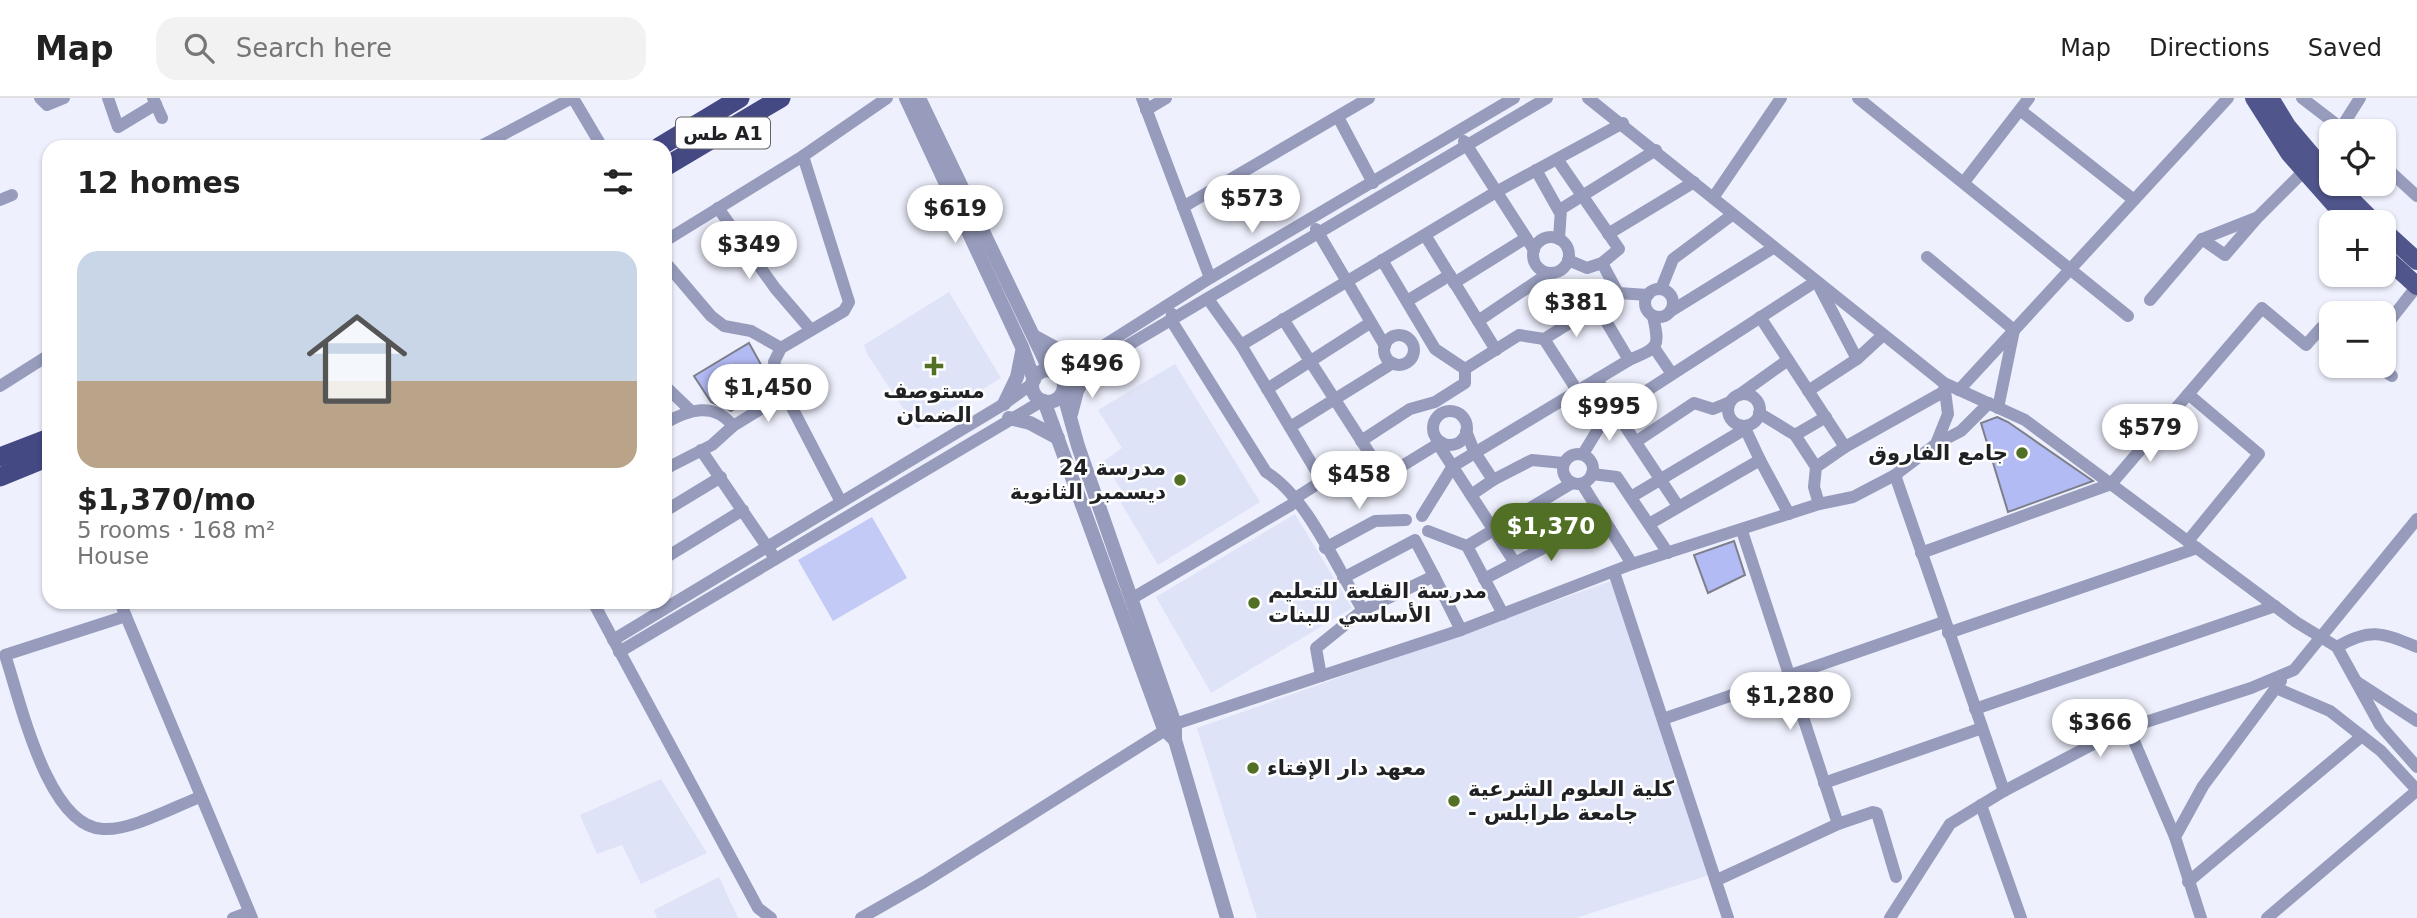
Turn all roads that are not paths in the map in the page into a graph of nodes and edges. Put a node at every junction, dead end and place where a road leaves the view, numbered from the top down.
1 (40, 98) edge
2 (64, 98) edge
3 (108, 98) edge
4 (572, 98) edge
5 (740, 98) edge
6 (781, 98) edge
7 (887, 98) edge
8 (906, 98) edge
9 (919, 98) edge
10 (1167, 98) edge
11 (1370, 98) edge
12 (1514, 98) edge
13 (1547, 98) edge
14 (1588, 98) edge
15 (1781, 98) edge
16 (1858, 98) edge
17 (2029, 98) edge
18 (2228, 98) edge
19 (2254, 98) edge
20 (2270, 98) edge
21 (2302, 98) edge
22 (2360, 98) edge
23 (155, 101) edge
24 (1354, 102) edge
25 (1144, 104) edge
26 (2020, 110) junction
27 (1338, 117) junction
28 (163, 118) dead end
29 (2330, 119) edge
30 (2348, 119) edge
31 (1623, 123) junction
32 (1459, 131) junction
33 (492, 140) edge
34 (598, 140) edge
35 (671, 140) edge
36 (1468, 147) junction
37 (1656, 150) junction
38 (803, 156) junction
39 (1556, 159) junction
40 (2319, 162) edge
41 (672, 163) edge
42 (1536, 170) junction
43 (2304, 171) junction
44 (2396, 177) edge
45 (1964, 182) junction
46 (1373, 183) junction
47 (1694, 183) junction
48 (1496, 192) junction
49 (2349, 196) edge
50 (2417, 196) edge
51 (1583, 197) junction
52 (1713, 198) junction
53 (2134, 200) junction
54 (1183, 207) junction
55 (718, 208) junction
56 (2339, 210) edge
57 (2363, 210) edge
58 (1559, 211) junction
59 (1732, 215) junction
60 (2258, 217) junction
61 (1310, 220) junction
62 (1319, 233) junction
63 (1608, 234) junction
64 (1425, 235) junction
65 (672, 237) edge
66 (1526, 238) junction
67 (1559, 239) junction
68 (2202, 239) junction
69 (2396, 243) edge
70 (1773, 248) junction
71 (1534, 250) junction
72 (1927, 257) dead end
73 (1382, 260) junction
74 (1568, 260) junction
75 (2417, 261) edge
76 (1602, 263) junction
77 (2396, 267) edge
78 (2071, 268) junction
79 (672, 270) edge
80 (1549, 273) junction
81 (1210, 278) junction
82 (1452, 279) junction
83 (1346, 282) junction
84 (1816, 283) junction
85 (2417, 286) edge
86 (1661, 289) junction
87 (1618, 293) junction
88 (1648, 295) junction
89 (1208, 299) junction
90 (1175, 300) junction
91 (2150, 300) dead end
92 (1407, 301) junction
93 (1597, 306) junction
94 (1671, 311) junction
95 (2396, 313) edge
96 (1653, 316) junction
97 (2129, 316) dead end
98 (1760, 317) junction
99 (1283, 319) junction
100 (1171, 320) junction
101 (1478, 321) junction
102 (1370, 323) junction
103 (811, 330) junction
104 (2014, 330) junction
105 (2319, 330) edge
106 (1882, 335) junction
107 (1035, 337) junction
108 (1544, 340) junction
109 (1241, 345) junction
110 (1385, 346) junction
111 (1022, 347) junction
112 (781, 348) junction
113 (1655, 349) junction
114 (1496, 350) junction
115 (1085, 355) junction
116 (42, 359) edge
117 (1857, 359) junction
118 (1629, 360) junction
119 (1788, 360) junction
120 (1310, 361) junction
121 (1393, 363) junction
122 (1465, 369) junction
123 (1088, 370) junction
124 (1051, 371) junction
125 (1672, 374) junction
126 (1597, 379) junction
127 (1033, 381) junction
128 (0, 386) edge
129 (1945, 387) junction
130 (1267, 389) junction
131 (1063, 390) junction
132 (1959, 390) junction
133 (1808, 391) junction
134 (1578, 392) junction
135 (672, 393) edge
136 (785, 394) junction
137 (2188, 394) junction
138 (1335, 399) junction
139 (1735, 399) junction
140 (1043, 401) junction
141 (1993, 405) junction
142 (1438, 408) junction
143 (689, 410) junction
144 (1006, 411) junction
145 (1759, 413) junction
146 (1617, 414) junction
147 (1826, 417) junction
148 (672, 419) edge
149 (1071, 422) junction
150 (1600, 425) junction
151 (733, 426) junction
152 (1290, 427) junction
153 (1744, 428) junction
154 (1466, 431) junction
155 (1795, 435) junction
156 (1058, 438) junction
157 (42, 441) edge
158 (1361, 441) junction
159 (1637, 441) junction
160 (1439, 443) junction
161 (1936, 444) junction
162 (1845, 447) junction
163 (701, 450) junction
164 (1474, 451) junction
165 (1583, 454) junction
166 (0, 457) edge
167 (915, 458) junction
168 (42, 460) edge
169 (1760, 460) junction
170 (1563, 463) junction
171 (672, 465) edge
172 (1377, 465) junction
173 (1453, 466) junction
174 (1816, 467) junction
175 (922, 470) junction
176 (1592, 474) junction
177 (1895, 475) junction
178 (0, 477) edge
179 (721, 477) junction
180 (1661, 479) junction
181 (1493, 480) junction
182 (1322, 481) junction
183 (1577, 484) junction
184 (2111, 484) junction
185 (1471, 495) junction
186 (1297, 497) junction
187 (1631, 497) junction
188 (841, 502) junction
189 (1819, 504) junction
190 (1678, 506) junction
191 (672, 507) edge
192 (743, 510) junction
193 (1789, 514) junction
194 (1422, 516) junction
195 (1603, 517) junction
196 (2417, 519) edge
197 (1406, 520) junction
198 (1649, 524) junction
199 (1493, 530) junction
200 (1428, 531) junction
201 (1742, 531) junction
202 (1415, 540) junction
203 (2192, 545) junction
204 (1467, 546) junction
205 (1325, 548) junction
206 (771, 552) junction
207 (1921, 552) junction
208 (1668, 553) junction
209 (672, 554) edge
210 (1515, 563) junction
211 (1632, 564) junction
212 (1614, 572) junction
213 (1434, 576) junction
214 (1343, 578) junction
215 (1485, 579) junction
216 (1131, 599) junction
217 (2275, 606) junction
218 (123, 609) edge
219 (598, 609) edge
220 (1363, 610) junction
221 (1503, 614) junction
222 (126, 616) junction
223 (1946, 628) junction
224 (1461, 630) junction
225 (2319, 638) junction
226 (616, 646) junction
227 (2337, 647) junction
228 (2417, 647) edge
229 (1321, 676) junction
230 (2285, 676) junction
231 (1789, 677) junction
232 (2356, 682) junction
233 (2276, 688) junction
234 (1158, 691) junction
235 (1975, 709) junction
236 (1663, 719) junction
237 (2417, 721) edge
238 (1170, 727) junction
239 (2128, 727) junction
240 (1982, 728) junction
241 (2362, 736) junction
242 (2417, 767) edge
243 (1824, 783) junction
244 (2004, 791) junction
245 (200, 797) junction
246 (1981, 805) junction
247 (1838, 824) junction
248 (2175, 837) junction
249 (1896, 877) dead end
250 (1717, 880) junction
251 (2189, 882) junction
252 (759, 913) edge
253 (251, 915) edge
254 (233, 918) edge
255 (771, 918) edge
256 (861, 918) edge
257 (1227, 918) edge
258 (1728, 918) edge
259 (1890, 918) edge
260 (2021, 918) edge
261 (2201, 918) edge
262 (2266, 918) edge

1 - 2 street
3 - 23 street
4 - 33 street
4 - 34 street
5 - 35 highway, طس A1
6 - 41 highway, طس A1
7 - 38 street
8 - 111 street
9 - 107 street
10 - 25 street
11 - 24 street
12 - 32 street
13 - 36 street
14 - 31 street
15 - 52 street
16 - 45 street
17 - 26 street
18 - 53 street
19 - 43 main road
20 - 40 main road
21 - 29 street
22 - 30 street
23 - 28 street
24 - 27 street
25 - 54 street
26 - 45 street
26 - 53 street
27 - 46 street
27 - 54 street
31 - 37 street
31 - 39 street
32 - 36 street
32 - 46 street
36 - 48 street
36 - 62 street
37 - 47 street
37 - 51 street
38 - 55 street
38 - 103 street
39 - 42 street
39 - 51 street
42 - 48 street
42 - 58 street
43 - 56 main road
43 - 60 street
44 - 50 street
45 - 78 street
46 - 61 street
47 - 52 street
47 - 63 street
48 - 64 street
48 - 66 street
49 - 57 main road
51 - 58 street
51 - 63 street
52 - 59 street
53 - 78 street
54 - 81 street
55 - 65 street
55 - 103 street
58 - 67 street
59 - 70 street
59 - 86 street
60 - 68 street
60 - 68 street
61 - 62 street
61 - 81 street
62 - 83 street
62 - 89 street
63 - 76 street
64 - 73 street
64 - 82 street
66 - 71 street
66 - 82 street
67 - 71 street
67 - 74 street
68 - 91 street
69 - 75 main road
70 - 84 street
70 - 94 street
71 - 80 street
72 - 104 street
73 - 83 street
73 - 92 street
74 - 76 street
74 - 80 street
76 - 87 street
77 - 85 main road
78 - 97 street
78 - 104 street
79 - 112 street
80 - 101 street
81 - 90 street
82 - 92 street
82 - 101 street
83 - 99 street
83 - 102 street
84 - 98 street
84 - 106 street
84 - 117 street
85 - 95 street
86 - 88 street
86 - 94 street
87 - 88 street
87 - 93 street
88 - 96 street
89 - 100 street
89 - 109 street
90 - 100 street
90 - 115 street
92 - 122 street
93 - 108 street
93 - 118 street
94 - 96 street
96 - 113 street
98 - 119 street
98 - 125 street
99 - 109 street
99 - 120 street
100 - 123 street
100 - 186 street
101 - 114 street
102 - 110 street
102 - 120 street
103 - 112 street
104 - 132 street
104 - 141 street
105 - 137 street
106 - 117 street
106 - 129 street
107 - 115 street
107 - 124 street
108 - 114 street
108 - 134 street
109 - 130 street
110 - 121 street
110 - 121 street
111 - 127 street
111 - 144 street
112 - 136 street
113 - 118 street
113 - 125 street
114 - 122 street
115 - 124 street
116 - 128 street
117 - 133 street
118 - 126 street
119 - 133 street
119 - 139 street
120 - 130 street
120 - 138 street
121 - 138 street
122 - 142 street
123 - 131 street
123 - 149 street
124 - 127 street
124 - 131 street
125 - 146 street
126 - 134 street
126 - 146 street
127 - 140 street
127 - 144 street
129 - 132 street
129 - 161 street
129 - 162 street
130 - 152 street
131 - 140 street
131 - 149 street
132 - 141 street
133 - 147 street
134 - 150 street
134 - 164 street
135 - 143 street
136 - 151 street
136 - 188 street
137 - 184 street
137 - 203 street
138 - 152 street
138 - 158 street
139 - 145 street
139 - 153 street
139 - 159 street
140 - 144 street
140 - 156 street
141 - 161 street
141 - 184 street
142 - 154 street
142 - 158 street
142 - 160 street
143 - 148 street
143 - 151 street
144 - 156 street
144 - 167 street
144 - 175 street
145 - 153 street
145 - 155 street
146 - 150 street
146 - 159 street
147 - 155 street
147 - 162 street
149 - 216 street
150 - 165 street
151 - 163 street
152 - 182 street
153 - 169 street
153 - 180 street
154 - 160 street
154 - 164 street
155 - 174 street
156 - 234 street
157 - 166 highway
158 - 172 street
159 - 180 street
160 - 172 street
160 - 173 street
161 - 177 street
162 - 174 street
163 - 171 street
163 - 179 street
164 - 173 street
164 - 181 street
165 - 170 street
165 - 176 street
167 - 175 street
167 - 188 street
168 - 178 highway
169 - 190 street
169 - 193 street
170 - 181 street
170 - 183 street
172 - 182 street
173 - 185 street
173 - 194 street
174 - 189 street
175 - 206 street
176 - 183 street
176 - 187 street
177 - 189 street
177 - 207 street
179 - 191 street
179 - 192 street
180 - 187 street
180 - 190 street
181 - 185 street
182 - 186 street
183 - 195 street
183 - 199 street
184 - 203 street
184 - 207 street
185 - 199 street
186 - 205 street
186 - 216 street
187 - 198 street
188 - 206 street
189 - 193 street
190 - 198 street
192 - 206 street
192 - 209 street
193 - 201 street
194 - 197 street
194 - 200 street
195 - 210 street
195 - 211 street
196 - 225 street
197 - 202 street
197 - 205 street
198 - 208 street
199 - 204 street
199 - 210 street
200 - 202 street
200 - 204 street
201 - 208 street
201 - 231 street
202 - 213 street
202 - 214 street
203 - 217 street
203 - 223 street
204 - 215 street
205 - 214 street
206 - 226 street
207 - 223 street
208 - 211 street
210 - 215 street
211 - 212 street
212 - 221 street
212 - 236 street
213 - 220 street
213 - 224 street
214 - 220 street
215 - 221 street
216 - 234 street
217 - 225 street
217 - 235 street
218 - 222 street
219 - 226 street
220 - 229 street
221 - 224 street
222 - 245 street
222 - 245 street
223 - 231 street
223 - 235 street
224 - 229 street
225 - 227 street
225 - 230 street
226 - 252 street
227 - 228 street
227 - 232 street
229 - 238 street
230 - 233 street
230 - 239 street
231 - 236 street
231 - 243 street
232 - 237 street
232 - 242 street
233 - 241 street
233 - 248 street
234 - 238 street
235 - 240 street
236 - 250 street
238 - 256 street
238 - 257 street
239 - 244 street
239 - 248 street
240 - 243 street
240 - 244 street
241 - 251 street
241 - 262 street
243 - 247 street
244 - 246 street
245 - 253 street
246 - 259 street
246 - 260 street
247 - 249 street
247 - 250 street
248 - 251 street
250 - 258 street
251 - 261 street
252 - 255 street
253 - 254 street

